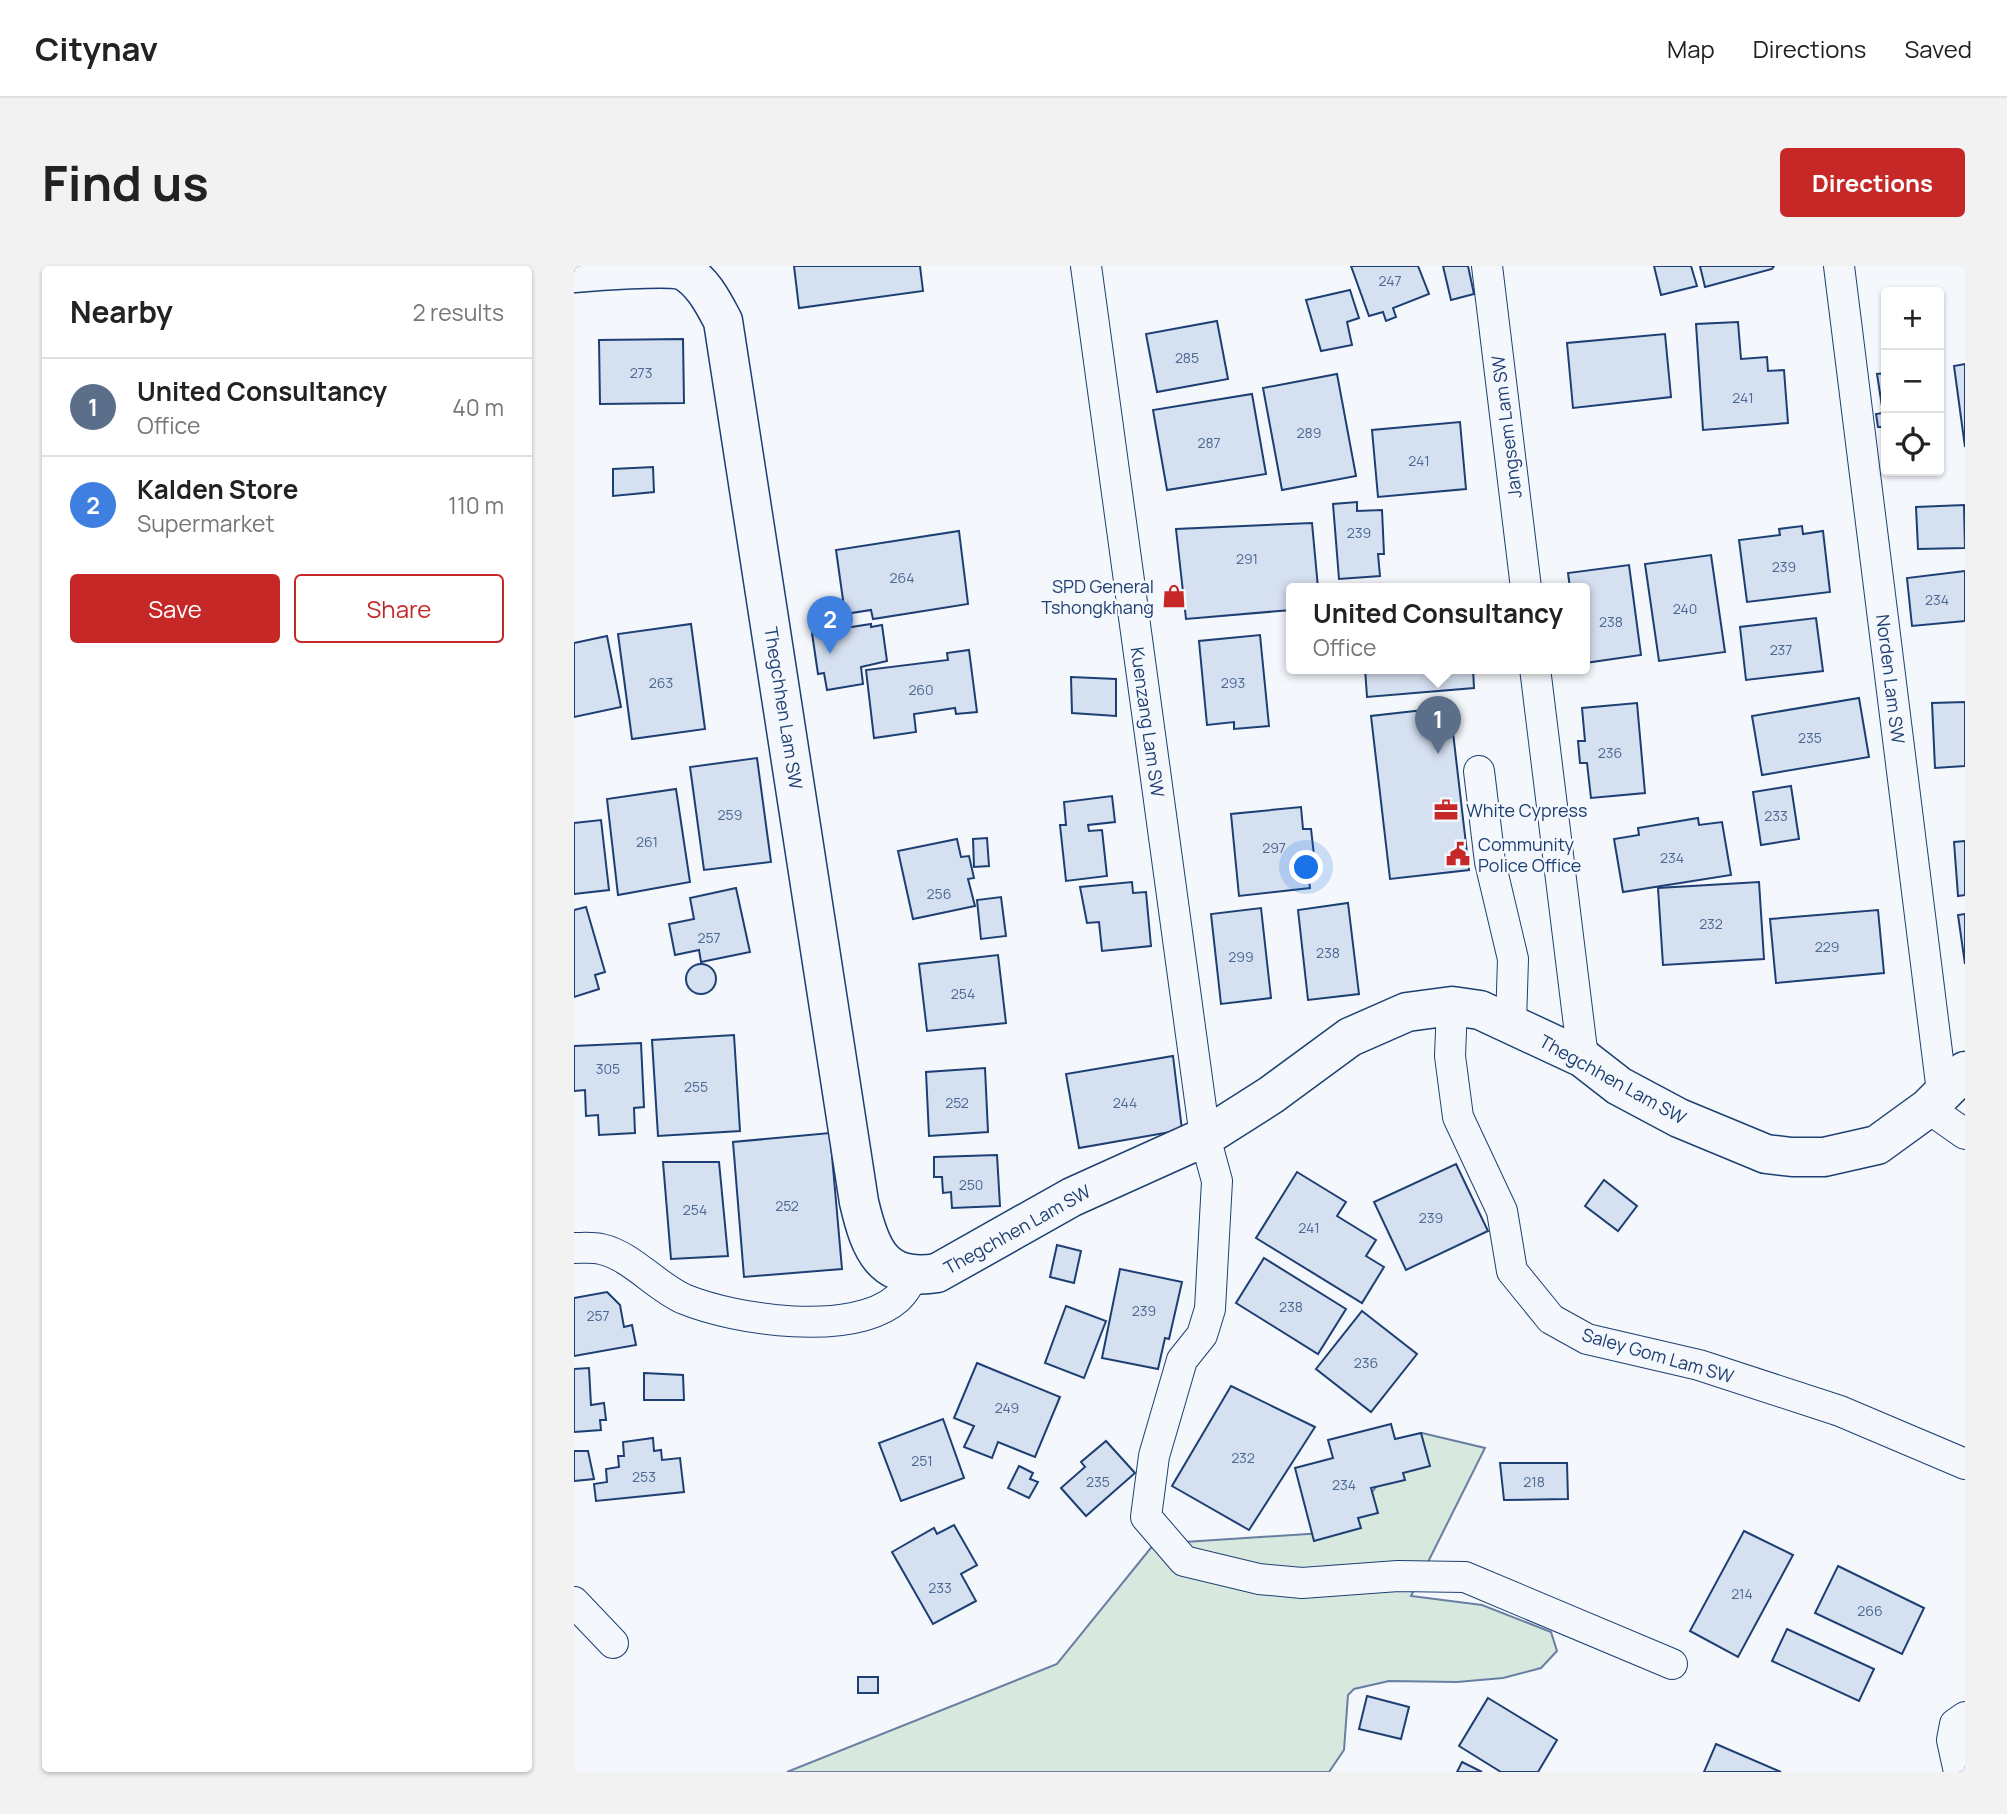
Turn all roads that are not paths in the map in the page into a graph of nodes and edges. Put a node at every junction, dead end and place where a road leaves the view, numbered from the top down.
1 (1086, 266) edge
2 (1487, 266) edge
3 (1839, 266) edge
4 (574, 273) edge
5 (1525, 583) edge
6 (1536, 674) edge
7 (1479, 771) dead end
8 (1452, 1006) junction
9 (1511, 1023) junction
10 (1583, 1058) junction
11 (1945, 1090) edge
12 (1965, 1134) edge
13 (1205, 1137) junction
14 (574, 1248) edge
15 (913, 1276) junction
16 (1965, 1464) edge
17 (574, 1602) edge
18 (613, 1643) dead end
19 (1672, 1664) dead end
20 (1965, 1717) edge
21 (1959, 1772) edge

1 - 13 street, Kuenzang Lam SW
2 - 5 street, Jangsem Lam SW
3 - 11 street, Norden Lam SW
4 - 15 main road, Thegchhen Lam SW
6 - 10 street
7 - 9 street
8 - 9 main road, Thegchhen Lam SW
8 - 13 main road, Thegchhen Lam SW
8 - 16 street, Saley Gom Lam SW
9 - 10 main road, Thegchhen Lam SW
10 - 11 main road, Thegchhen Lam SW
11 - 12 street
13 - 15 main road, Thegchhen Lam SW
13 - 19 street, Kuenzang Lam SW
14 - 15 street
17 - 18 street
20 - 21 street

